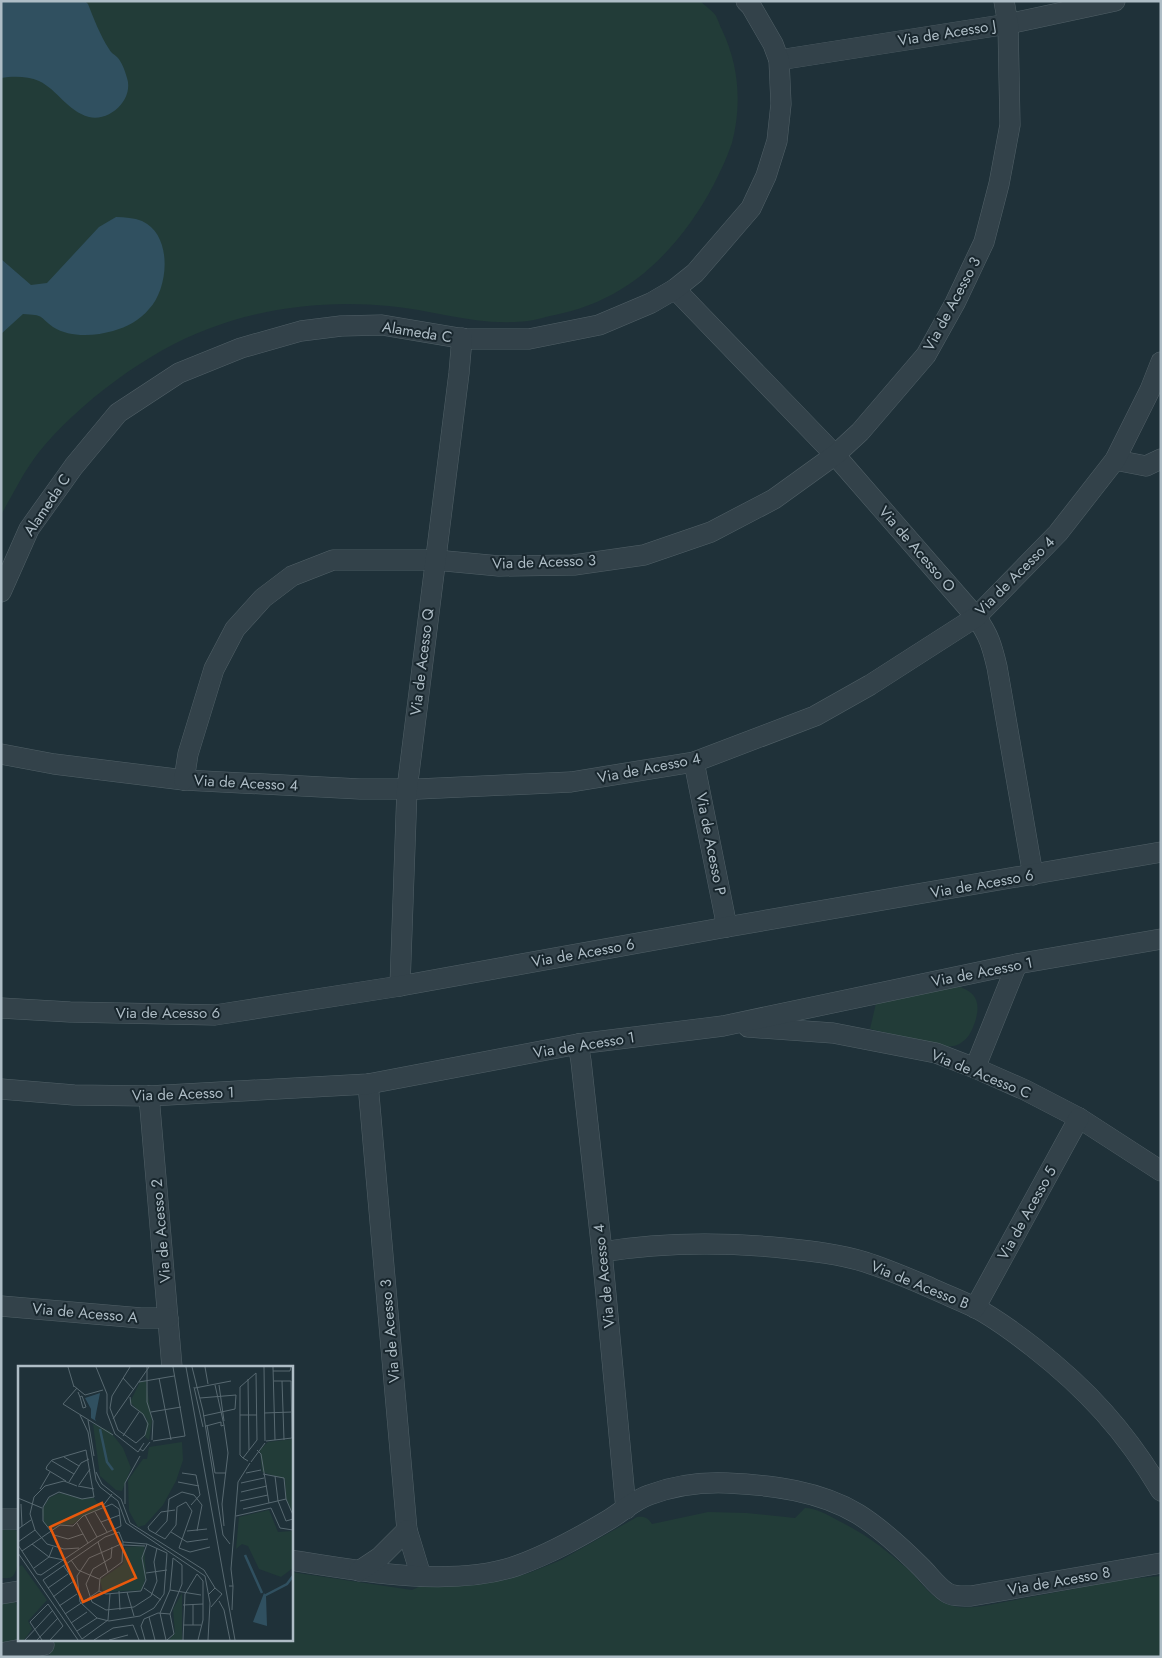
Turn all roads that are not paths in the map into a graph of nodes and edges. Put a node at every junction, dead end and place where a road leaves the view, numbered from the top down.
1 (746, 1) edge
2 (1004, 1) edge
3 (1115, 1) edge
4 (1008, 24) junction
5 (779, 60) junction
6 (675, 289) junction
7 (462, 338) junction
8 (1161, 362) edge
9 (1155, 395) edge
10 (835, 455) junction
11 (1161, 459) edge
12 (1115, 460) junction
13 (435, 560) junction
14 (1, 592) edge
15 (976, 617) junction
16 (1, 754) edge
17 (694, 762) junction
18 (184, 780) junction
19 (407, 789) junction
20 (1161, 852) edge
21 (1033, 875) junction
22 (727, 927) junction
23 (1161, 939) edge
24 (1017, 964) junction
25 (400, 986) junction
26 (1, 1008) edge
27 (723, 1026) junction
28 (578, 1044) junction
29 (975, 1068) junction
30 (368, 1084) junction
31 (1, 1089) edge
32 (149, 1096) junction
33 (1079, 1118) junction
34 (1161, 1171) edge
35 (602, 1252) junction
36 (1, 1306) edge
37 (975, 1308) junction
38 (168, 1318) junction
39 (172, 1366) edge
40 (1161, 1491) edge
41 (626, 1509) junction
42 (1, 1519) edge
43 (18, 1519) edge
44 (407, 1530) junction
45 (292, 1560) edge
46 (1161, 1563) edge
47 (359, 1571) junction
48 (421, 1576) junction
49 (18, 1591) edge
50 (1, 1594) edge
51 (45, 1647) edge
52 (1, 1653) edge

1 - 5 street
2 - 4 street, Via de Acesso 3
3 - 4 street, Via de Acesso J
4 - 5 street, Via de Acesso J
4 - 10 street, Via de Acesso 3
5 - 6 street, Alameda C
6 - 7 street, Alameda C
6 - 10 street, Via de Acesso O
7 - 13 street, Via de Acesso Q
7 - 14 street, Alameda C
8 - 9 street, Via de Acesso 4
9 - 12 street, Via de Acesso 4
10 - 13 street, Via de Acesso 3
10 - 15 street, Via de Acesso O
11 - 12 street
12 - 15 street, Via de Acesso 4
13 - 18 street, Via de Acesso 3
13 - 19 street, Via de Acesso Q
15 - 17 street, Via de Acesso 4
15 - 21 street, Via de Acesso O
16 - 18 street, Via de Acesso 4
17 - 19 street, Via de Acesso 4
17 - 22 street, Via de Acesso P
18 - 19 street, Via de Acesso 4
19 - 25 street, Via de Acesso Q
20 - 21 street, Via de Acesso 6
21 - 22 street, Via de Acesso 6
22 - 25 street, Via de Acesso 6
23 - 24 street, Via de Acesso 1
24 - 27 street, Via de Acesso 1
24 - 29 street
25 - 26 street, Via de Acesso 6
27 - 28 street, Via de Acesso 1
27 - 29 street, Via de Acesso C
28 - 30 street, Via de Acesso 1
28 - 35 street, Via de Acesso 4
29 - 33 street, Via de Acesso C
30 - 32 street, Via de Acesso 1
30 - 44 street, Via de Acesso 3
31 - 32 street, Via de Acesso 1
32 - 38 street, Via de Acesso 2
33 - 34 street, Via de Acesso C
33 - 37 street, Via de Acesso 5
35 - 37 street, Via de Acesso B
35 - 41 street, Via de Acesso 4
36 - 38 street, Via de Acesso A
37 - 40 street, Via de Acesso B
38 - 39 street, Via de Acesso 2
41 - 46 street, Via de Acesso 8
41 - 48 street
42 - 43 street
44 - 47 street
44 - 48 street, Via de Acesso 3
45 - 47 street
47 - 48 street
49 - 50 street
51 - 52 street

